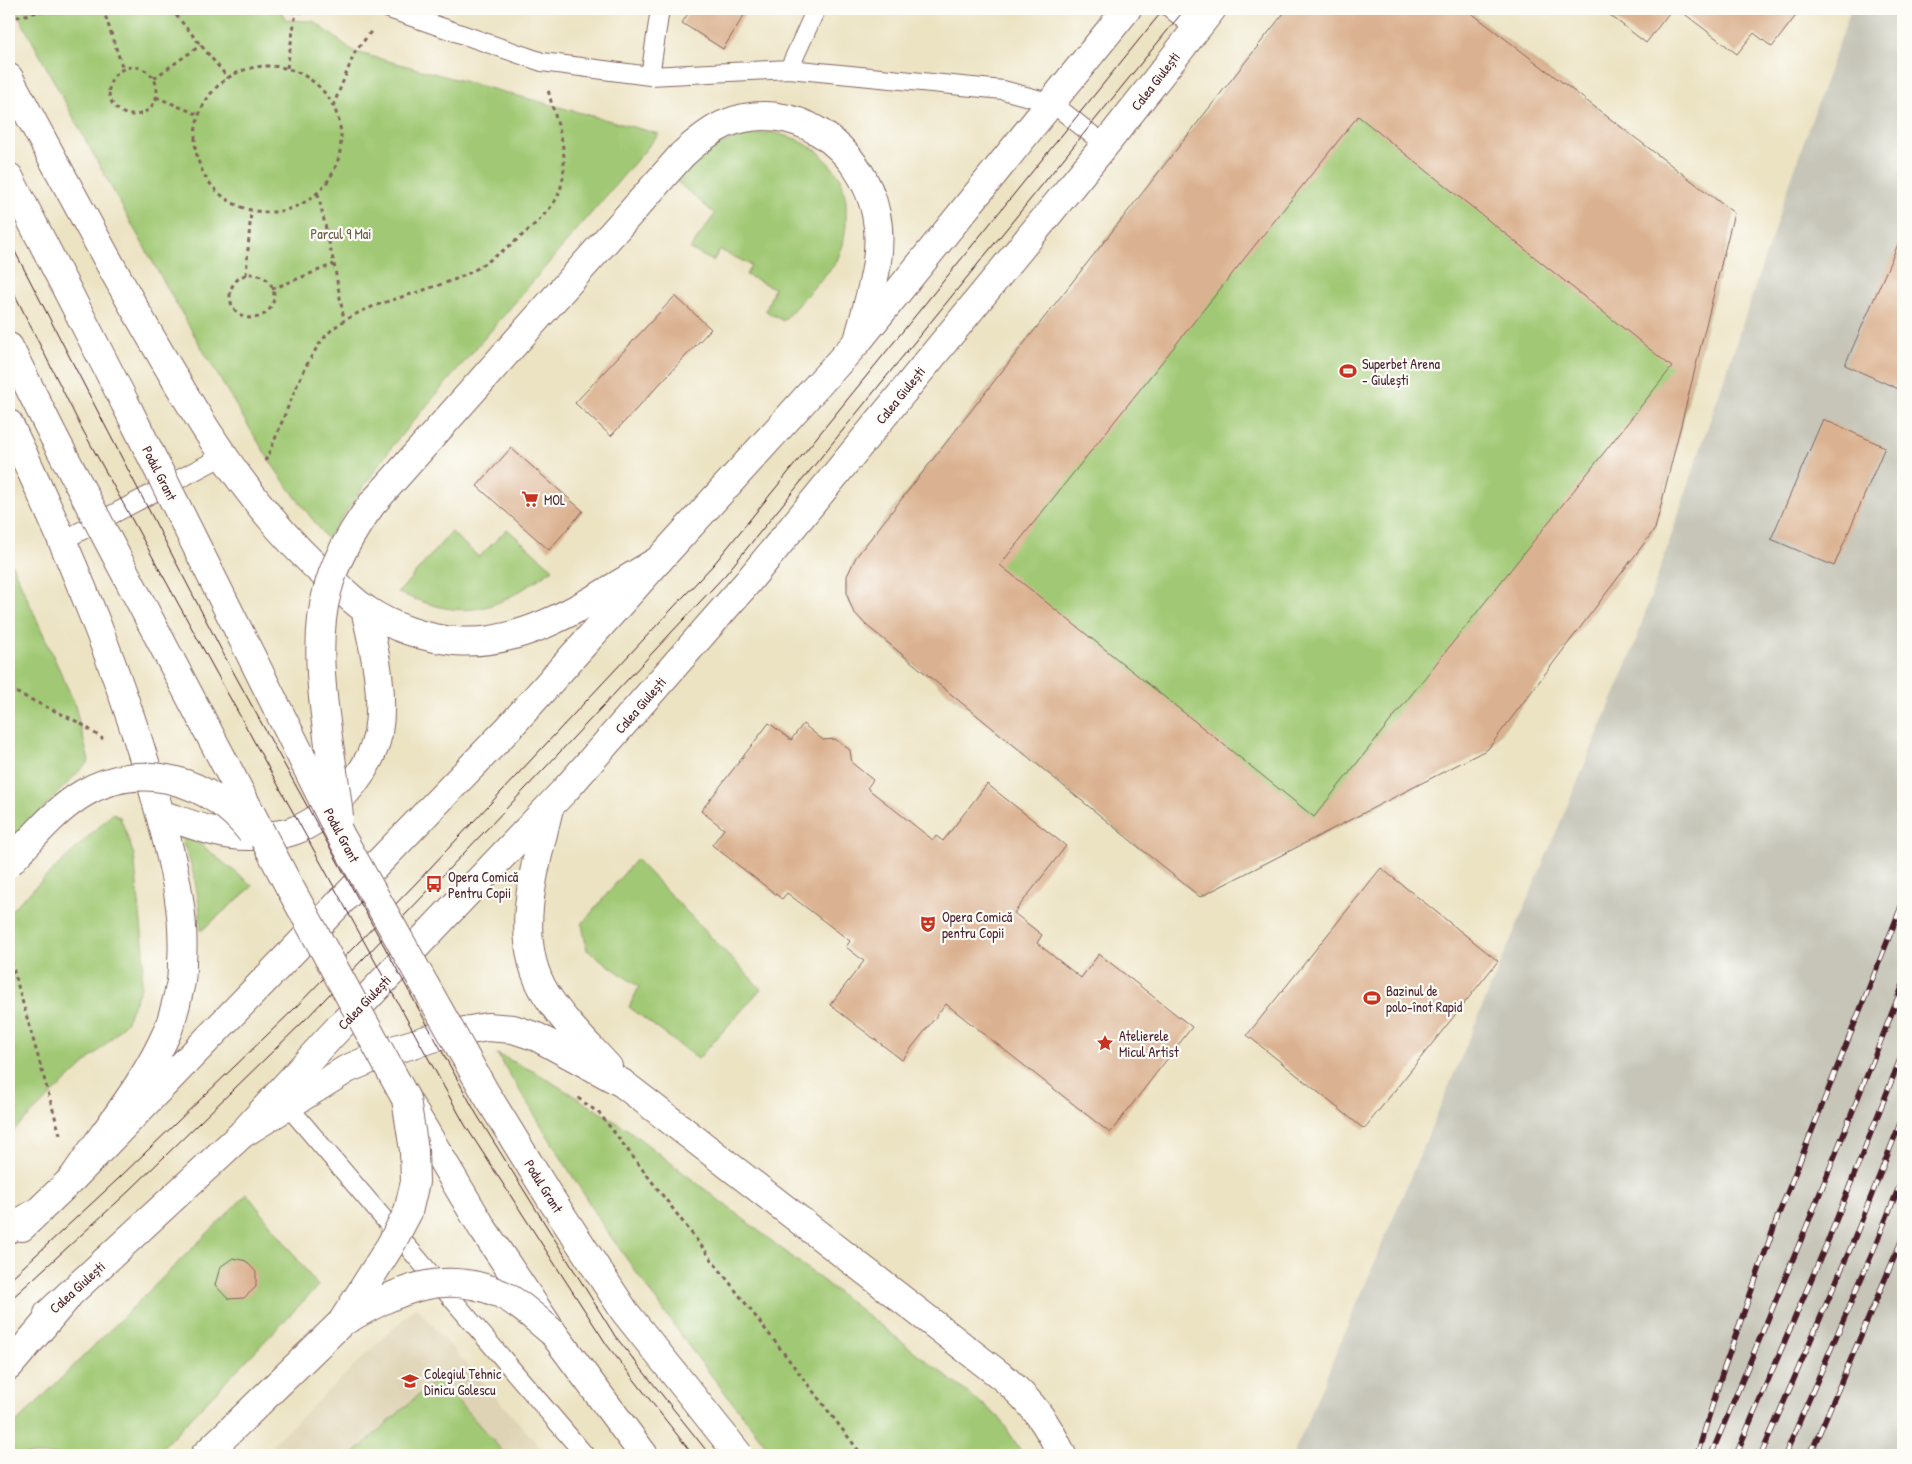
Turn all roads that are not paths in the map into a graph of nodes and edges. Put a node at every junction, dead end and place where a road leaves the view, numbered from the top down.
1 (389, 9) edge
2 (660, 9) edge
3 (816, 9) edge
4 (1127, 9) edge
5 (1171, 9) edge
6 (1203, 19) edge
7 (788, 69) junction
8 (650, 76) junction
9 (9, 78) edge
10 (1052, 103) junction
11 (1105, 145) junction
12 (9, 177) edge
13 (858, 341) junction
14 (9, 347) edge
15 (9, 424) edge
16 (223, 456) junction
17 (62, 541) junction
18 (659, 560) junction
19 (365, 609) junction
20 (549, 808) junction
21 (160, 814) junction
22 (341, 836) junction
23 (9, 863) edge
24 (289, 886) junction
25 (622, 1083) junction
26 (406, 1099) junction
27 (287, 1105) junction
28 (242, 1134) junction
29 (73, 1178) junction
30 (40, 1211) junction
31 (9, 1229) edge
32 (9, 1239) edge
33 (66, 1299) junction
34 (342, 1322) junction
35 (554, 1333) junction
36 (9, 1348) edge
37 (9, 1366) edge
38 (205, 1455) edge
39 (585, 1455) edge
40 (644, 1455) edge
41 (739, 1455) edge
42 (1062, 1455) edge

1 - 8 lane
2 - 8 lane
3 - 7 lane
4 - 10 main road
5 - 6 lane
6 - 11 main road, Calea Giulești
7 - 8 lane
7 - 10 lane
9 - 16 main road
10 - 11 lane
10 - 13 main road
11 - 20 main road, Calea Giulești
12 - 22 main road, Podul Grant, bridge
13 - 18 main road
13 - 22 main road, bridge
14 - 24 main road, bridge
15 - 17 main road
16 - 17 lane
16 - 19 main road
17 - 21 main road
18 - 19 main road
18 - 29 main road
19 - 21 main road
20 - 25 main road
20 - 28 main road, Calea Giulești
21 - 29 main road
22 - 41 main road, Podul Grant, bridge
23 - 24 main road, bridge
24 - 26 main road, bridge
25 - 27 main road
25 - 42 main road
26 - 34 main road, bridge
26 - 35 main road, bridge
27 - 28 main road
27 - 39 lane
28 - 33 main road, Calea Giulești
29 - 30 main road
30 - 31 main road
30 - 32 main road
33 - 36 main road, Calea Giulești
33 - 37 main road
34 - 35 main road, bridge
34 - 38 main road
35 - 40 main road

